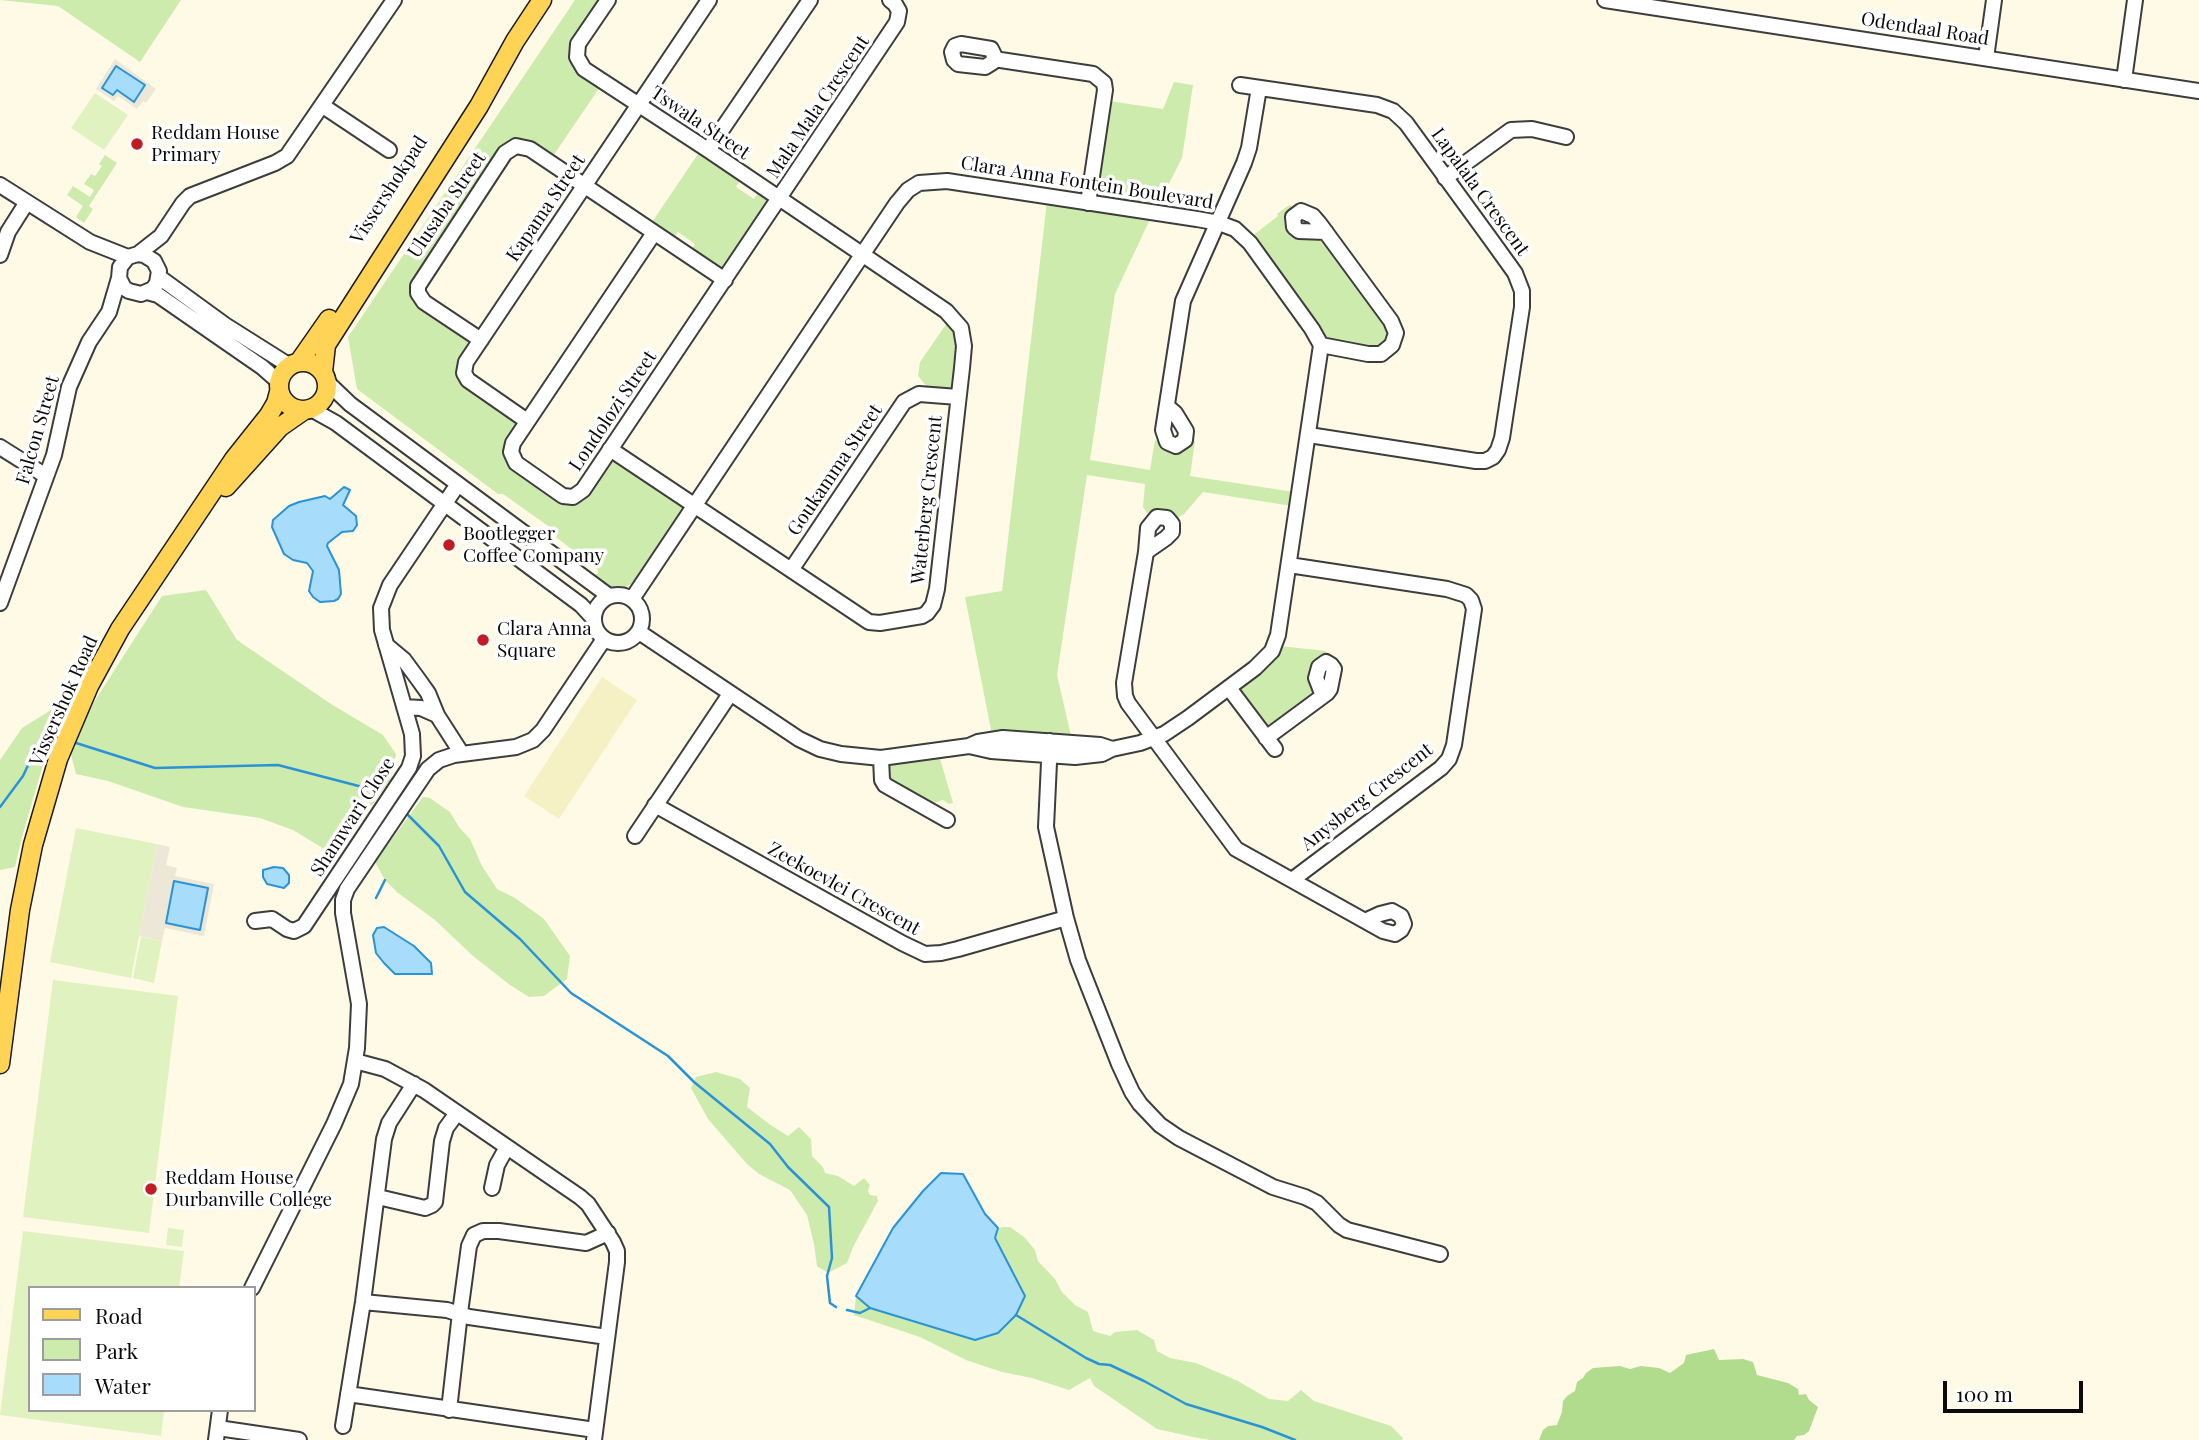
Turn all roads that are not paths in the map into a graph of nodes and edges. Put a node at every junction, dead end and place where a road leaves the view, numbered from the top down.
1 (394, 0) edge
2 (542, 0) edge
3 (608, 0) edge
4 (709, 0) edge
5 (890, 0) edge
6 (1605, 0) edge
7 (1994, 0) edge
8 (2135, 0) edge
9 (805, 2) edge
10 (515, 41) junction
11 (1986, 58) junction
12 (994, 59) dead end
13 (2124, 79) junction
14 (1240, 85) dead end
15 (1259, 88) junction
16 (2199, 91) edge
17 (639, 105) junction
18 (323, 106) junction
19 (1566, 137) dead end
20 (389, 150) dead end
21 (708, 150) junction
22 (1445, 178) junction
23 (0, 185) edge
24 (584, 186) junction
25 (779, 199) junction
26 (27, 202) junction
27 (1088, 203) junction
28 (1219, 223) junction
29 (1326, 232) dead end
30 (654, 233) junction
31 (161, 236) junction
32 (90, 242) junction
33 (0, 255) edge
34 (133, 255) junction
35 (862, 255) junction
36 (158, 271) junction
37 (119, 275) junction
38 (725, 280) junction
39 (144, 293) junction
40 (110, 312) junction
41 (481, 340) junction
42 (1321, 345) junction
43 (295, 364) junction
44 (325, 377) junction
45 (279, 387) junction
46 (958, 397) junction
47 (1168, 407) dead end
48 (307, 410) junction
49 (527, 421) junction
50 (1309, 435) junction
51 (0, 447) edge
52 (610, 449) junction
53 (46, 476) junction
54 (458, 484) junction
55 (445, 504) junction
56 (694, 505) junction
57 (181, 538) junction
58 (1146, 552) dead end
59 (1289, 565) junction
60 (791, 570) junction
61 (609, 596) junction
62 (632, 599) junction
63 (0, 603) edge
64 (593, 618) junction
65 (639, 632) junction
66 (604, 639) junction
67 (386, 645) junction
68 (1229, 688) junction
69 (730, 694) junction
70 (1323, 696) dead end
71 (404, 707) junction
72 (437, 715) junction
73 (1154, 739) junction
74 (1049, 748) junction
75 (462, 754) junction
76 (880, 758) junction
77 (655, 805) junction
78 (947, 820) dead end
79 (635, 836) dead end
80 (1292, 880) junction
81 (1066, 918) junction
82 (1367, 920) dead end
83 (255, 921) dead end
84 (355, 1061) junction
85 (0, 1064) edge
86 (414, 1084) junction
87 (457, 1113) junction
88 (507, 1147) junction
89 (492, 1188) dead end
90 (378, 1197) junction
91 (608, 1233) junction
92 (1440, 1254) dead end
93 (253, 1286) edge
94 (363, 1302) junction
95 (460, 1313) junction
96 (607, 1337) junction
97 (348, 1394) junction
98 (449, 1410) junction
99 (220, 1412) edge
100 (343, 1426) dead end
101 (217, 1434) edge
102 (595, 1435) edge
103 (299, 1440) edge

1 - 18 street
2 - 10 main road, Vissershokpad
3 - 17 street, Tswala Street
4 - 17 street, Kapama Street
5 - 25 street, Mala Mala Crescent
6 - 11 street, Odendaal Road
7 - 11 street
8 - 13 street
9 - 21 street
10 - 43 main road, Vissershokpad
10 - 44 main road, Vissershokpad
11 - 13 street, Odendaal Road
12 - 27 street
13 - 16 street, Odendaal Road
14 - 15 street, Lapalala Crescent
15 - 22 street, Lapalala Crescent
15 - 28 street
17 - 21 street, Tswala Street
17 - 24 street, Kapama Street
18 - 20 street
18 - 31 street
19 - 22 street
21 - 25 street, Tswala Street
22 - 50 street, Lapalala Crescent
23 - 26 street
24 - 30 street, Ulusaba Street
24 - 41 street, Kapama Street
24 - 41 street, Ulusaba Street
25 - 35 street, Tswala Street
25 - 38 street, Londolozi Street
26 - 32 street
26 - 33 street
27 - 28 street, Clara Anna Fontein Boulevard
27 - 35 street, Clara Anna Fontein Boulevard
28 - 42 street, Clara Anna Fontein Boulevard
28 - 47 street
29 - 42 street
30 - 38 street, Ulusaba Street
30 - 49 street, Londolozi Street
31 - 34 street
31 - 36 street
32 - 34 street
32 - 37 street
34 - 36 street
34 - 37 street
35 - 46 street, Waterberg Crescent
35 - 56 street, Clara Anna Fontein Boulevard
36 - 39 street
36 - 43 street
37 - 39 street
37 - 40 street, Falcon Street
38 - 52 street, Londolozi Street
39 - 40 street, Falcon Street
39 - 45 street
40 - 53 street, Falcon Street
41 - 49 street, Kapama Street
42 - 50 street
43 - 44 main road
43 - 45 main road
44 - 48 main road
44 - 54 street
45 - 48 main road
45 - 57 main road
46 - 60 street, Goukamma Street
46 - 60 street, Waterberg Crescent
48 - 55 street
48 - 57 main road
49 - 52 street, Londolozi Street
50 - 59 street
51 - 53 street
52 - 56 street, Waterberg Crescent
53 - 63 street, Falcon Street
54 - 55 street, Shamwari Close
54 - 61 street
55 - 64 street
55 - 67 street, Shamwari Close
56 - 60 street, Waterberg Crescent
56 - 62 street, Clara Anna Fontein Boulevard
57 - 85 main road, Vissershok Road
58 - 73 street
59 - 68 street
59 - 80 street, Anysberg Crescent
61 - 62 street
61 - 64 street
62 - 65 street
64 - 66 street
65 - 66 street
65 - 69 street
66 - 75 street
67 - 71 street, Shamwari Close
67 - 72 street
68 - 70 street
68 - 73 street
69 - 76 street
69 - 77 street
71 - 72 street
71 - 83 street, Shamwari Close
72 - 75 street
73 - 74 street
73 - 80 street
74 - 76 street
74 - 81 street
75 - 84 street
76 - 78 street
77 - 79 street
77 - 81 street, Zeekoevlei Crescent
80 - 82 street
81 - 92 street
84 - 86 street
84 - 93 street
86 - 87 street
86 - 90 street
87 - 88 street
87 - 90 street
88 - 89 street
88 - 91 street
90 - 94 street
91 - 95 street
91 - 96 street
94 - 95 street
94 - 97 street
95 - 96 street
95 - 98 street
96 - 102 street
97 - 98 street
97 - 100 street
98 - 102 street
99 - 101 street
101 - 103 street

